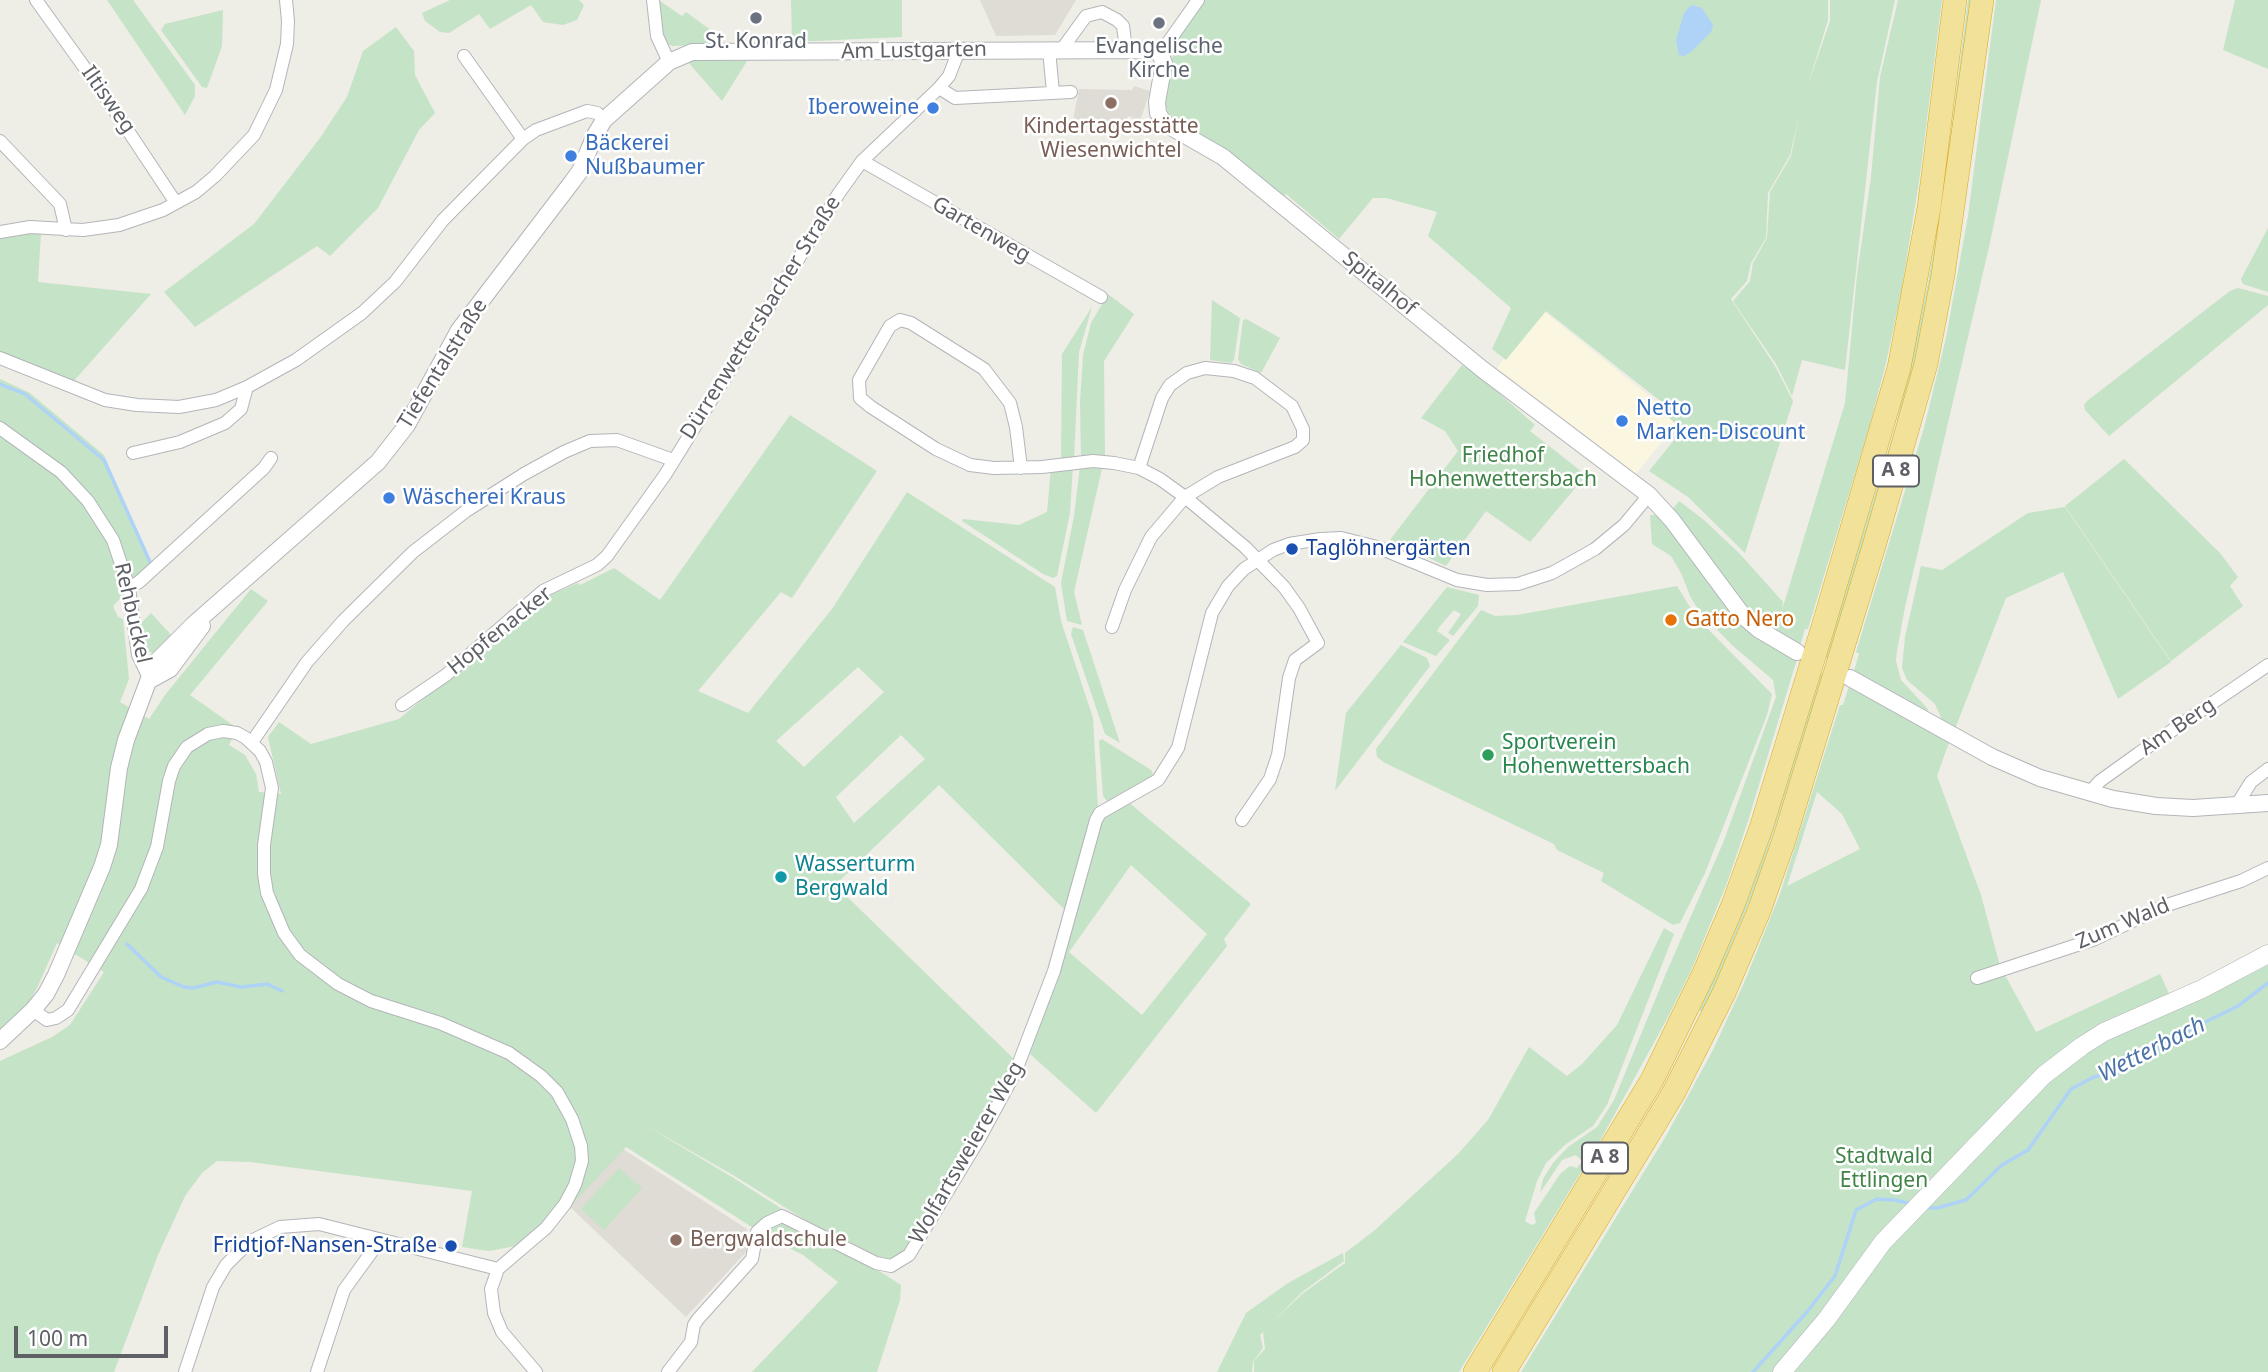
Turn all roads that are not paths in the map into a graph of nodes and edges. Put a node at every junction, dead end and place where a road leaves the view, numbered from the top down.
1 (36, 0) edge
2 (286, 0) edge
3 (653, 0) edge
4 (1198, 0) edge
5 (1955, 0) edge
6 (1982, 0) edge
7 (1126, 49) junction
8 (959, 50) junction
9 (1055, 50) junction
10 (1160, 54) junction
11 (464, 56) dead end
12 (670, 62) junction
13 (939, 88) junction
14 (1053, 92) junction
15 (1071, 92) dead end
16 (604, 120) junction
17 (523, 139) junction
18 (0, 141) edge
19 (862, 161) junction
20 (176, 203) junction
21 (66, 230) junction
22 (0, 232) edge
23 (1101, 297) dead end
24 (0, 358) edge
25 (247, 387) junction
26 (0, 428) edge
27 (133, 453) dead end
28 (271, 458) dead end
29 (673, 460) junction
30 (1021, 468) junction
31 (1139, 468) junction
32 (1649, 495) junction
33 (1185, 497) junction
34 (1257, 559) junction
35 (129, 588) junction
36 (1112, 627) dead end
37 (1797, 652) dead end
38 (2268, 665) edge
39 (1850, 678) dead end
40 (150, 680) junction
41 (402, 705) dead end
42 (252, 743) junction
43 (2268, 769) edge
44 (2090, 792) junction
45 (2268, 803) edge
46 (2236, 806) junction
47 (1242, 820) dead end
48 (2268, 868) edge
49 (2268, 954) edge
50 (1977, 978) dead end
51 (33, 1010) junction
52 (0, 1041) edge
53 (376, 1239) junction
54 (498, 1269) junction
55 (185, 1372) edge
56 (317, 1372) edge
57 (536, 1372) edge
58 (669, 1372) edge
59 (1475, 1372) edge
60 (1504, 1372) edge
61 (1782, 1372) edge

1 - 20 street, Iltisweg
2 - 20 street
3 - 12 street
4 - 10 street
5 - 59 highway, A 8
6 - 60 highway, A 8
7 - 9 street, Am Lustgarten
7 - 9 street
7 - 10 street, Am Lustgarten
8 - 9 street, Am Lustgarten
8 - 12 street, Am Lustgarten
8 - 13 street, Dürrenwettersbacher Straße
9 - 14 street
10 - 32 street, Spitalhof
11 - 17 street
12 - 16 street, Tiefentalstraße
13 - 14 street
13 - 19 street, Dürrenwettersbacher Straße
14 - 15 street
16 - 17 street
16 - 40 street, Tiefentalstraße
17 - 25 street
18 - 21 street
19 - 23 street, Gartenweg
19 - 29 street, Dürrenwettersbacher Straße
20 - 21 street
21 - 22 street
24 - 25 street
25 - 27 street
26 - 35 street, Rehbuckel
28 - 35 street
29 - 41 street, Hopfenacker
29 - 42 street, Dürrenwettersbacher Straße
30 - 30 street
30 - 31 street
31 - 33 street
31 - 33 street
32 - 34 street
32 - 37 street, Spitalhof
33 - 34 street
33 - 36 street
34 - 47 street
34 - 58 street, Wolfartsweierer Weg
35 - 40 street, Rehbuckel
38 - 44 street, Am Berg
39 - 44 street
40 - 51 street
42 - 51 street
42 - 54 street
43 - 46 street
44 - 46 street
45 - 46 street
48 - 50 street, Zum Wald
49 - 61 main road
51 - 52 street
53 - 54 street
53 - 55 street
53 - 56 street
54 - 57 street

